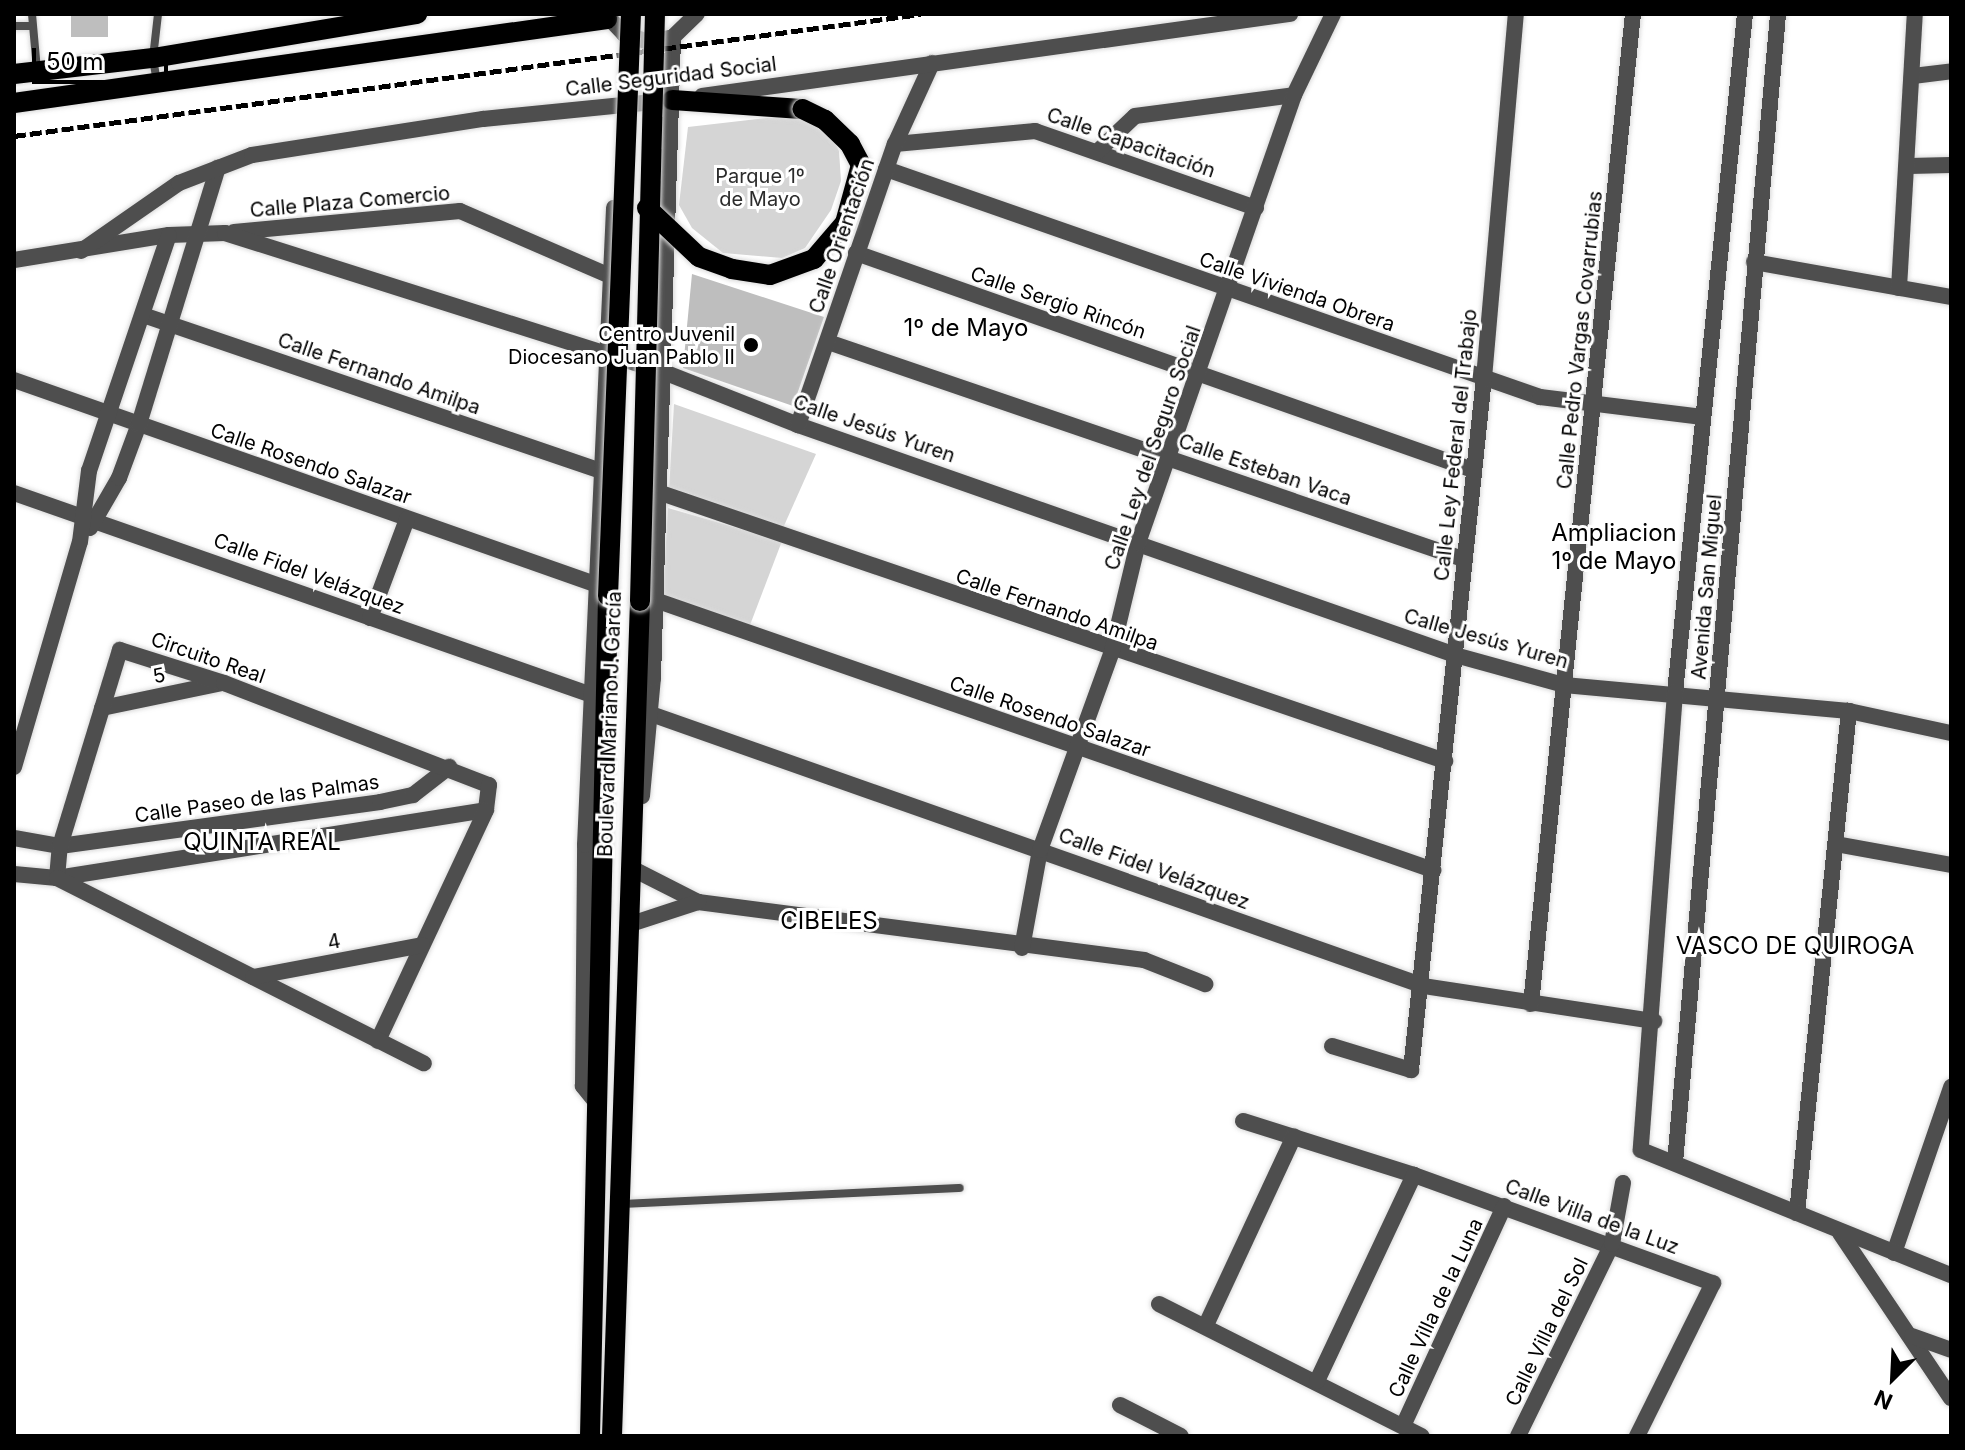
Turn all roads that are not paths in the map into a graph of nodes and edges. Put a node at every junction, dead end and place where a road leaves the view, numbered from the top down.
1 (32, 14) edge
2 (158, 14) edge
3 (417, 14) edge
4 (631, 14) edge
5 (655, 14) edge
6 (697, 14) edge
7 (1290, 14) edge
8 (1333, 14) edge
9 (1516, 14) edge
10 (1633, 14) edge
11 (1745, 14) edge
12 (1778, 14) edge
13 (1915, 14) edge
14 (606, 16) edge
15 (14, 26) edge
16 (31, 26) junction
17 (624, 34) junction
18 (673, 37) junction
19 (153, 58) junction
20 (932, 63) junction
21 (38, 71) junction
22 (1951, 71) edge
23 (14, 74) edge
24 (1913, 76) junction
25 (157, 84) junction
26 (1294, 95) junction
27 (14, 100) edge
28 (672, 100) junction
29 (618, 105) junction
30 (895, 144) junction
31 (1097, 152) junction
32 (1951, 165) edge
33 (1909, 166) junction
34 (218, 168) junction
35 (886, 169) junction
36 (647, 208) junction
37 (1256, 208) junction
38 (198, 232) junction
39 (225, 233) junction
40 (169, 235) junction
41 (81, 251) junction
42 (856, 253) junction
43 (164, 255) junction
44 (14, 260) edge
45 (1754, 262) junction
46 (190, 263) junction
47 (610, 276) junction
48 (1899, 288) junction
49 (1229, 291) junction
50 (1951, 297) edge
51 (143, 315) junction
52 (172, 324) junction
53 (828, 342) junction
54 (605, 353) junction
55 (661, 371) junction
56 (1198, 374) junction
57 (1484, 378) junction
58 (14, 380) edge
59 (1594, 401) junction
60 (111, 413) junction
61 (1703, 417) junction
62 (139, 424) junction
63 (798, 425) junction
64 (1169, 459) junction
65 (1473, 470) junction
66 (601, 471) junction
67 (658, 492) junction
68 (14, 493) edge
69 (88, 518) junction
70 (407, 519) junction
71 (1138, 543) junction
72 (1463, 559) junction
73 (602, 590) junction
74 (647, 601) junction
75 (370, 618) junction
76 (1112, 651) junction
77 (1455, 655) junction
78 (224, 683) junction
79 (1564, 685) junction
80 (1675, 693) junction
81 (589, 694) junction
82 (1718, 699) junction
83 (102, 708) junction
84 (1849, 711) junction
85 (651, 714) junction
86 (1951, 733) edge
87 (1077, 748) junction
88 (1445, 761) junction
89 (14, 767) edge
90 (449, 767) junction
91 (486, 810) junction
92 (252, 820) junction
93 (14, 838) edge
94 (1836, 844) junction
95 (60, 846) junction
96 (255, 847) junction
97 (1040, 850) junction
98 (1951, 865) edge
99 (635, 870) junction
100 (1433, 870) junction
101 (14, 874) edge
102 (57, 878) junction
103 (698, 902) junction
104 (631, 924) junction
105 (422, 945) junction
106 (1022, 948) junction
107 (253, 977) junction
108 (624, 981) junction
109 (1205, 984) dead end
110 (1424, 986) junction
111 (1531, 1004) junction
112 (1654, 1021) junction
113 (378, 1041) junction
114 (1332, 1046) dead end
115 (424, 1063) dead end
116 (1951, 1087) edge
117 (599, 1106) junction
118 (1243, 1121) dead end
119 (1294, 1136) junction
120 (1675, 1162) junction
121 (1414, 1175) junction
122 (1623, 1183) dead end
123 (960, 1188) dead end
124 (616, 1204) junction
125 (1504, 1206) junction
126 (1797, 1213) junction
127 (1840, 1233) junction
128 (1612, 1244) junction
129 (1894, 1253) junction
130 (1951, 1275) edge
131 (1159, 1304) dead end
132 (1206, 1325) junction
133 (1912, 1336) junction
134 (1951, 1350) edge
135 (1317, 1381) junction
136 (602, 1397) junction
137 (1951, 1398) edge
138 (1120, 1405) dead end
139 (1403, 1426) junction
140 (1155, 1430) edge
141 (590, 1436) edge
142 (612, 1436) edge
143 (1181, 1436) edge
144 (1422, 1436) edge
145 (1518, 1436) edge
146 (1637, 1436) edge

1 - 16 lane
2 - 19 lane
3 - 19 main road
4 - 73 main road, Boulevard Mariano J. García, bridge
5 - 36 main road, Boulevard Mariano J. García, bridge
6 - 18 street
7 - 20 street, Calle Seguridad Social
8 - 26 street, Calle Ley del Seguro Social
9 - 57 street, Calle Ley Federal del Trabajo
10 - 59 street, Calle Pedro Vargas Covarrubias
11 - 61 street, Avenida San Miguel
12 - 45 street, Avenida San Miguel
13 - 24 street
14 - 17 street
14 - 25 main road
15 - 16 lane
16 - 21 lane
17 - 18 street
17 - 29 street
18 - 28 street
19 - 21 main road
19 - 25 lane
20 - 28 street, Calle Seguridad Social
20 - 30 street, Calle Orientación
21 - 23 main road
21 - 27 main road
22 - 24 street
24 - 33 street
25 - 27 main road
26 - 31 street
26 - 37 street, Calle Ley del Seguro Social
28 - 29 street, Calle Seguridad Social
28 - 36 main road, bridge
28 - 55 street
29 - 34 street, Calle Seguridad Social
29 - 47 street
30 - 31 street, Calle Capacitación
30 - 35 street, Calle Orientación
31 - 37 street, Calle Capacitación
32 - 33 street
33 - 48 street
34 - 38 street
34 - 41 street, Calle Seguridad Social
35 - 42 street, Calle Orientación
35 - 49 street, Calle Vivienda Obrera
36 - 74 main road, Boulevard Mariano J. García, bridge
37 - 49 street, Calle Ley del Seguro Social
38 - 39 street, Calle Jesús Yuren
38 - 40 street, Calle Jesús Yuren
38 - 46 street
39 - 47 street, Calle Plaza Comercio
39 - 54 street, Calle Jesús Yuren
40 - 41 street, Calle Jesús Yuren
40 - 43 street
41 - 44 street, Calle Jesús Yuren
42 - 53 street, Calle Orientación
42 - 56 street, Calle Sergio Rincón
43 - 46 street
43 - 51 street
45 - 48 street
45 - 82 street, Avenida San Miguel
46 - 52 street
47 - 54 street
48 - 50 street
49 - 56 street, Calle Ley del Seguro Social
49 - 57 street, Calle Vivienda Obrera
51 - 52 street, Calle Fernando Amilpa
51 - 60 street
52 - 62 street
52 - 66 street, Calle Fernando Amilpa
53 - 63 street, Calle Orientación
53 - 64 street, Calle Esteban Vaca
54 - 55 street, Calle Jesús Yuren
54 - 66 street
55 - 63 street, Calle Jesús Yuren
55 - 67 street
56 - 64 street, Calle Ley del Seguro Social
56 - 65 street, Calle Sergio Rincón
57 - 59 street, Calle Vivienda Obrera
57 - 65 street, Calle Ley Federal del Trabajo
58 - 60 street, Calle Rosendo Salazar
59 - 61 street, Calle Vivienda Obrera
59 - 79 street, Calle Pedro Vargas Covarrubias
60 - 62 street, Calle Rosendo Salazar
60 - 69 street
61 - 80 street, Avenida San Miguel
62 - 69 street
62 - 70 street, Calle Rosendo Salazar
63 - 71 street, Calle Jesús Yuren
64 - 71 street, Calle Ley del Seguro Social
64 - 72 street, Calle Esteban Vaca
65 - 72 street, Calle Ley Federal del Trabajo
66 - 73 street
67 - 74 street
67 - 76 street, Calle Fernando Amilpa
68 - 69 street, Calle Fidel Velázquez
69 - 75 street, Calle Fidel Velázquez
69 - 89 street
70 - 73 street, Calle Rosendo Salazar
70 - 75 street
71 - 76 street, Calle Ley del Seguro Social
71 - 77 street, Calle Jesús Yuren
72 - 77 street, Calle Ley Federal del Trabajo
73 - 81 street
73 - 117 main road, Boulevard Mariano J. García
74 - 85 street
74 - 87 street, Calle Rosendo Salazar
74 - 108 main road, Boulevard Mariano J. García
75 - 81 street, Calle Fidel Velázquez
76 - 87 street, Calle Ley del Seguro Social
76 - 88 street, Calle Fernando Amilpa
77 - 79 street, Calle Jesús Yuren
77 - 88 street, Calle Ley Federal del Trabajo
78 - 83 street, 5
78 - 83 street, Circuito Real
78 - 90 street, Circuito Real
79 - 80 street, Calle Jesús Yuren
79 - 111 street, Calle Pedro Vargas Covarrubias
80 - 82 street, Calle Jesús Yuren
80 - 112 street, Avenida San Miguel
81 - 117 street
82 - 84 street, Calle Jesús Yuren
82 - 120 street, Avenida San Miguel
83 - 95 street, Circuito Real
84 - 86 street, Calle Jesús Yuren
84 - 94 street
85 - 97 street, Calle Fidel Velázquez
85 - 99 street
87 - 97 street, Calle Ley del Seguro Social
87 - 100 street, Calle Rosendo Salazar
88 - 100 street, Calle Ley Federal del Trabajo
90 - 91 street, Circuito Real
90 - 92 street, Calle Paseo de las Palmas
91 - 96 street
91 - 105 street
92 - 95 street, Calle Paseo de las Palmas
92 - 96 street
93 - 95 street, Calle Paseo de las Palmas
94 - 98 street
94 - 126 street
95 - 102 street, Circuito Real
96 - 102 street
97 - 106 street, Calle Ley del Seguro Social
97 - 110 street, Calle Fidel Velázquez
99 - 103 street
99 - 104 street
100 - 110 street, Calle Ley Federal del Trabajo
101 - 102 street
102 - 107 street
103 - 104 street
103 - 106 street
104 - 108 street
105 - 107 street, 4
105 - 113 street
106 - 109 street
107 - 113 street
108 - 124 main road, Boulevard Mariano J. García
110 - 111 street, Calle Fidel Velázquez
110 - 114 street, Calle Ley Federal del Trabajo
111 - 112 street, Calle Fidel Velázquez
112 - 120 street, Avenida San Miguel
113 - 115 street
116 - 129 street
117 - 136 main road, Boulevard Mariano J. García
118 - 119 street, Calle Villa de la Luz
119 - 121 street, Calle Villa de la Luz
119 - 132 street
120 - 126 street
121 - 125 street, Calle Villa de la Luz
121 - 135 street
122 - 128 street, Calle Villa del Sol
123 - 124 lane
124 - 136 main road, Boulevard Mariano J. García
125 - 128 street, Calle Villa de la Luz
125 - 139 street, Calle Villa de la Luna
126 - 127 street
127 - 129 street
127 - 133 street
128 - 145 street, Calle Villa del Sol
128 - 146 street, Calle Villa de la Luz
129 - 130 street
131 - 132 street
132 - 135 street
133 - 134 street
133 - 137 street
135 - 139 street
136 - 141 main road, Boulevard Mariano J. García
136 - 142 main road, Boulevard Mariano J. García
138 - 140 street
139 - 144 street
140 - 143 street

